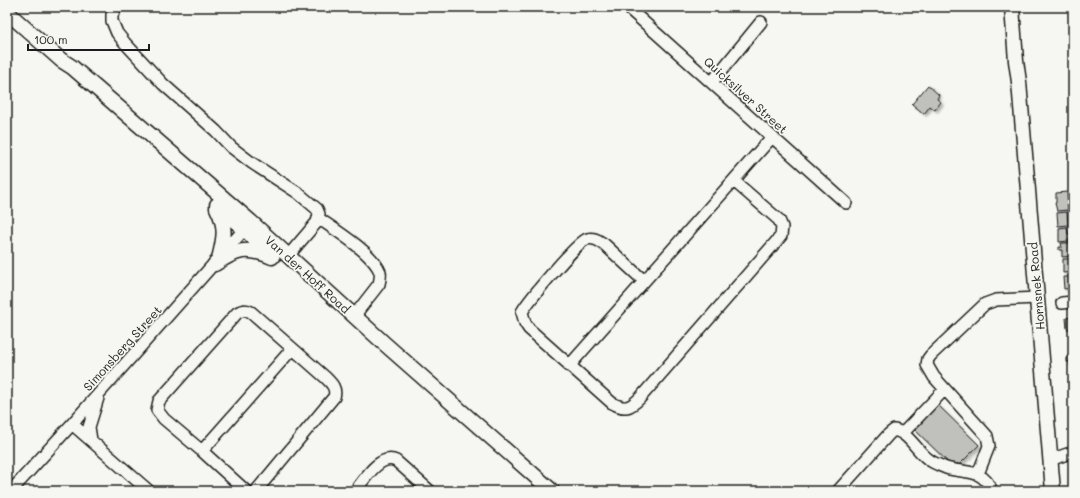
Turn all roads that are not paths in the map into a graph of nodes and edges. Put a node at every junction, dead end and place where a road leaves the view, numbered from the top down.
1 (116, 7) edge
2 (627, 7) edge
3 (1012, 7) edge
4 (1018, 7) edge
5 (7, 12) edge
6 (761, 22) dead end
7 (61, 60) junction
8 (712, 82) junction
9 (1019, 82) junction
10 (772, 137) junction
11 (734, 181) junction
12 (846, 203) dead end
13 (216, 204) junction
14 (318, 218) junction
15 (248, 226) junction
16 (284, 258) junction
17 (217, 262) junction
18 (644, 281) junction
19 (1037, 298) junction
20 (354, 316) junction
21 (292, 349) junction
22 (569, 366) junction
23 (103, 389) junction
24 (945, 389) junction
25 (72, 424) junction
26 (903, 433) junction
27 (91, 440) junction
28 (202, 451) junction
29 (1073, 452) edge
30 (1050, 460) junction
31 (978, 474) junction
32 (11, 491) edge
33 (149, 491) edge
34 (246, 491) edge
35 (256, 491) edge
36 (355, 491) edge
37 (430, 491) edge
38 (544, 491) edge
39 (552, 491) edge
40 (838, 491) edge
41 (992, 491) edge
42 (1053, 491) edge

1 - 14 street
2 - 8 street, Quicksilver Street
3 - 9 main road, Hornsnek Road
4 - 9 main road, Hornsnek Road
5 - 7 main road, Van der Hoff Road
6 - 8 street
7 - 13 main road, Van der Hoff Road
7 - 15 main road, Van der Hoff Road
8 - 10 street, Quicksilver Street
9 - 19 main road, Hornsnek Road
10 - 11 street
10 - 12 street, Quicksilver Street
11 - 18 street
11 - 22 street
13 - 15 main road, Van der Hoff Road
13 - 17 main road
14 - 16 street
14 - 20 street
15 - 16 main road, Van der Hoff Road
15 - 17 street, Simonsberg Street
16 - 17 main road
16 - 20 main road, Van der Hoff Road
16 - 38 main road, Van der Hoff Road
17 - 23 street, Simonsberg Street
18 - 22 street
18 - 22 street
19 - 24 street
19 - 30 main road, Hornsnek Road
20 - 39 main road, Van der Hoff Road
21 - 28 street
21 - 28 street
21 - 35 street
23 - 25 street, Simonsberg Street
23 - 27 street
24 - 26 street
24 - 31 street
25 - 27 street
25 - 32 street, Simonsberg Street
26 - 31 street
26 - 40 street
27 - 33 street
28 - 34 street
29 - 30 street
30 - 42 main road, Hornsnek Road
31 - 41 street
36 - 37 street

